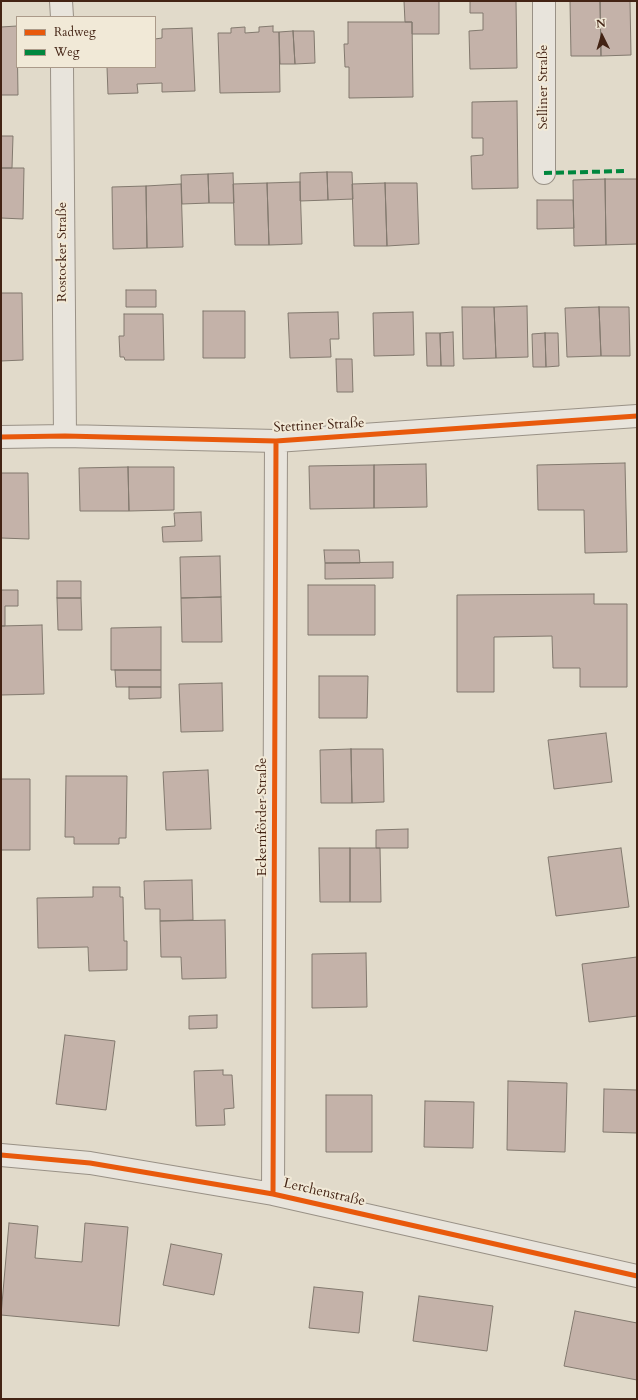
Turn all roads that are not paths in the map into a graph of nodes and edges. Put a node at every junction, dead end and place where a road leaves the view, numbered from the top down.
1 (61, 1) edge
2 (544, 1) edge
3 (62, 16) edge
4 (62, 68) edge
5 (544, 173) dead end
6 (637, 416) edge
7 (65, 436) junction
8 (1, 437) edge
9 (276, 441) junction
10 (1, 1155) edge
11 (273, 1194) junction
12 (637, 1276) edge

1 - 3 street
2 - 5 street, Selliner Straße
4 - 7 street, Rostocker Straße
6 - 9 street, Stettiner Straße
7 - 8 street, Stettiner Straße
7 - 9 street, Stettiner Straße
9 - 11 street, Eckernförder Straße
10 - 11 street, Lerchenstraße
11 - 12 street, Lerchenstraße

